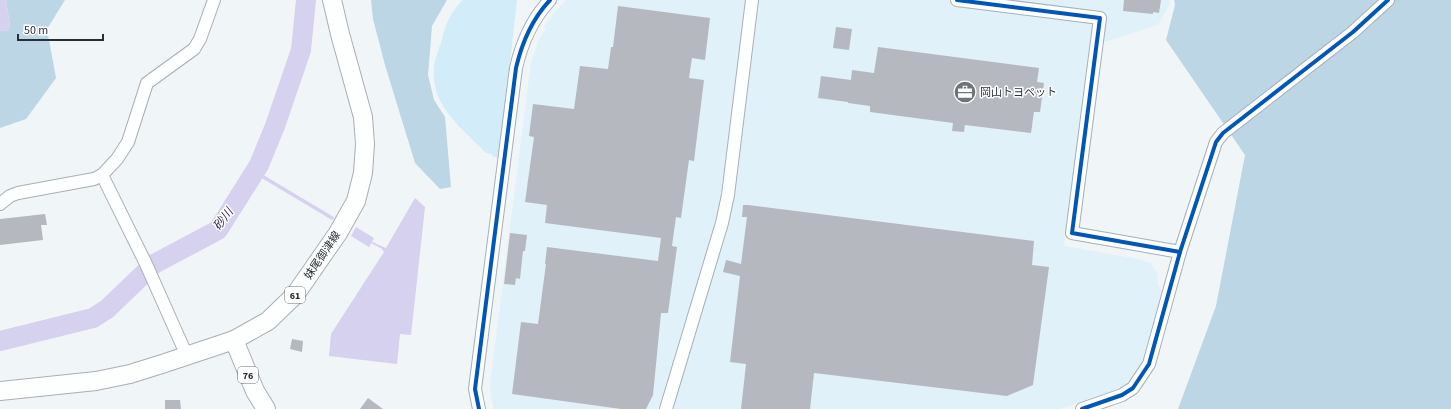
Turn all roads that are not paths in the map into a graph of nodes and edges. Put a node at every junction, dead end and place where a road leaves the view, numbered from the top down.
1 (214, 0) edge
2 (332, 0) edge
3 (550, 0) edge
4 (752, 0) edge
5 (957, 0) edge
6 (1388, 0) edge
7 (102, 175) junction
8 (0, 204) edge
9 (1180, 252) junction
10 (234, 340) junction
11 (187, 356) junction
12 (0, 391) edge
13 (266, 409) edge
14 (479, 409) edge
15 (666, 409) edge
16 (1082, 409) edge

1 - 7 street
2 - 10 main road, 妹尾御津線 / 61
3 - 14 street
4 - 15 street
5 - 9 street
6 - 9 street
7 - 8 street
7 - 11 street
9 - 16 street
10 - 11 main road, 妹尾御津線 / 61
10 - 13 main road, 76
11 - 12 main road, 妹尾御津線 / 61

